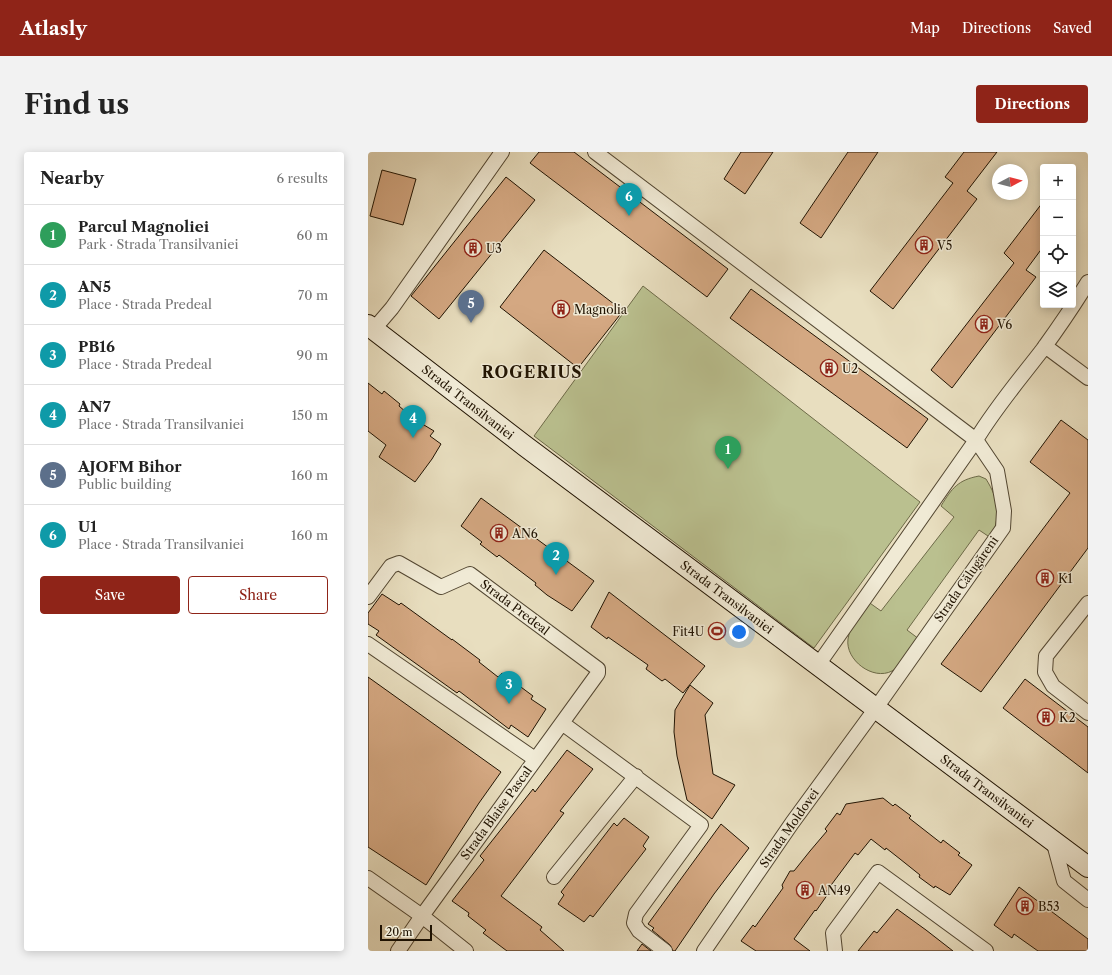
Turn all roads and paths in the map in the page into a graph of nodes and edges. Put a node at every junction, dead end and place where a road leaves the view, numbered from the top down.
1 (502, 152) edge
2 (595, 152) edge
3 (1088, 282) edge
4 (371, 327) edge
5 (1045, 346) junction
6 (1088, 378) edge
7 (976, 440) junction
8 (368, 597) edge
9 (1088, 603) edge
10 (368, 644) edge
11 (818, 665) junction
12 (596, 676) joint
13 (876, 708) junction
14 (1088, 713) edge
15 (562, 723) junction
16 (535, 759) junction
17 (636, 776) junction
18 (1053, 840) junction
19 (1088, 867) edge
20 (554, 877) dead end
21 (368, 878) edge
22 (1088, 900) edge
23 (422, 916) junction
24 (707, 950) edge
25 (398, 951) edge
26 (466, 951) edge
27 (665, 951) edge
28 (835, 951) edge
29 (986, 951) edge

1 - 4 street
2 - 7 street
3 - 5 street
4 - 11 main road, Strada Transilvaniei
5 - 6 street
5 - 7 street
7 - 11 street
7 - 13 street, Strada Călugăreni
8 - 12 street, Strada Predeal
9 - 14 street
10 - 16 street
11 - 13 main road, Strada Transilvaniei
12 - 15 street, Strada Blaise Pascal
13 - 18 main road, Strada Transilvaniei
13 - 24 street, Strada Moldovei
15 - 16 street, Strada Blaise Pascal
15 - 17 street
16 - 23 street, Strada Blaise Pascal
17 - 20 street
17 - 27 street
18 - 19 main road, Strada Transilvaniei
18 - 22 street
21 - 23 street
23 - 25 street, Strada Blaise Pascal
23 - 26 street
28 - 29 street

